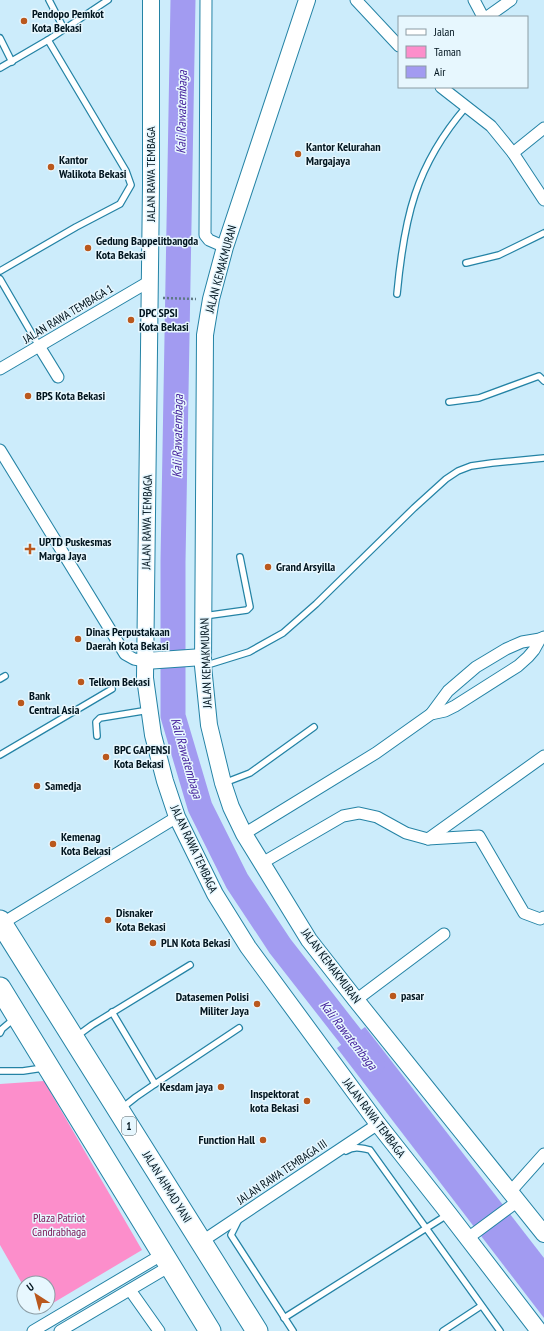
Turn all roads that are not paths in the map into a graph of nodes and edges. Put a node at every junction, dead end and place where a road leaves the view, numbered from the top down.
1 (50, 0) edge
2 (108, 0) edge
3 (151, 0) edge
4 (206, 0) edge
5 (307, 0) edge
6 (356, 0) edge
7 (474, 0) edge
8 (511, 0) edge
9 (482, 16) edge
10 (488, 16) edge
11 (64, 29) junction
12 (0, 38) edge
13 (48, 40) junction
14 (398, 45) edge
15 (12, 62) junction
16 (0, 68) edge
17 (442, 88) edge
18 (466, 107) junction
19 (544, 128) edge
20 (513, 153) junction
21 (544, 200) edge
22 (544, 232) edge
23 (225, 247) junction
24 (466, 263) dead end
25 (0, 272) edge
26 (0, 279) edge
27 (150, 281) junction
28 (397, 294) dead end
29 (39, 346) junction
30 (0, 369) edge
31 (542, 374) edge
32 (58, 377) dead end
33 (544, 381) edge
34 (449, 402) dead end
35 (0, 450) edge
36 (544, 458) edge
37 (240, 557) dead end
38 (204, 616) junction
39 (542, 638) edge
40 (200, 660) junction
41 (148, 661) junction
42 (112, 689) dead end
43 (149, 710) junction
44 (432, 714) junction
45 (314, 727) dead end
46 (97, 736) dead end
47 (0, 755) edge
48 (544, 756) edge
49 (223, 783) junction
50 (177, 817) junction
51 (244, 834) junction
52 (428, 839) junction
53 (262, 863) junction
54 (544, 917) edge
55 (1, 922) edge
56 (444, 934) dead end
57 (190, 965) dead end
58 (0, 988) edge
59 (356, 1000) junction
60 (112, 1012) junction
61 (18, 1016) junction
62 (240, 1028) dead end
63 (0, 1033) edge
64 (74, 1039) junction
65 (49, 1067) junction
66 (0, 1071) edge
67 (156, 1084) junction
68 (119, 1111) junction
69 (378, 1124) junction
70 (544, 1154) edge
71 (514, 1199) junction
72 (449, 1214) junction
73 (426, 1228) junction
74 (544, 1234) edge
75 (472, 1236) junction
76 (201, 1242) junction
77 (166, 1260) junction
78 (130, 1290) junction
79 (481, 1306) junction
80 (284, 1318) junction
81 (33, 1331) edge
82 (60, 1331) edge
83 (160, 1331) edge
84 (210, 1331) edge
85 (257, 1331) edge
86 (293, 1331) edge
87 (443, 1331) edge
88 (500, 1331) edge
89 (539, 1331) edge

1 - 11 lane
2 - 11 lane
3 - 27 street, JALAN RAWA TEMBAGA
4 - 23 street
5 - 23 street, JALAN KEMAKMURAN
6 - 14 street
7 - 9 street
8 - 10 street
11 - 13 lane
12 - 15 lane
13 - 15 lane
13 - 25 lane
15 - 16 lane
17 - 18 street
18 - 20 street
18 - 28 lane
19 - 20 street
20 - 21 street
22 - 24 lane
23 - 38 street, JALAN KEMAKMURAN
26 - 29 lane
27 - 29 street, JALAN RAWA TEMBAGA 1
27 - 41 street, JALAN RAWA TEMBAGA
29 - 30 street, JALAN RAWA TEMBAGA 1
29 - 32 street
31 - 33 lane
31 - 34 lane
35 - 41 street
36 - 40 lane
37 - 38 lane
38 - 40 street, JALAN KEMAKMURAN
39 - 44 street
39 - 44 street
40 - 41 street
40 - 49 street, JALAN KEMAKMURAN
41 - 43 street, JALAN RAWA TEMBAGA
42 - 47 lane
43 - 46 lane
43 - 50 street, JALAN RAWA TEMBAGA
44 - 51 street
45 - 49 lane
48 - 52 street
49 - 51 street, JALAN KEMAKMURAN
50 - 55 street
50 - 69 street, JALAN RAWA TEMBAGA
51 - 53 street, JALAN KEMAKMURAN
52 - 53 street
52 - 54 street
53 - 59 street, JALAN KEMAKMURAN
55 - 64 highway, JALAN AHMAD YANI / 1
56 - 59 street
57 - 60 lane
58 - 61 highway
59 - 71 street, JALAN KEMAKMURAN
60 - 64 lane
60 - 67 lane
61 - 63 lane
61 - 65 highway
62 - 67 lane
64 - 68 highway, JALAN AHMAD YANI / 1
65 - 66 lane
65 - 77 highway
67 - 68 lane
68 - 76 highway, JALAN AHMAD YANI / 1
69 - 72 street, JALAN RAWA TEMBAGA
69 - 76 street, JALAN RAWA TEMBAGA III
70 - 71 street
71 - 74 street, JALAN KEMAKMURAN
71 - 75 street
72 - 73 lane
72 - 75 street, JALAN RAWA TEMBAGA
73 - 79 lane
73 - 80 lane
73 - 80 lane
75 - 89 street, JALAN RAWA TEMBAGA
76 - 85 highway, JALAN AHMAD YANI / 1
77 - 78 street
77 - 81 street
77 - 84 highway
78 - 82 street
78 - 83 street
79 - 87 lane
79 - 88 lane
80 - 86 lane

